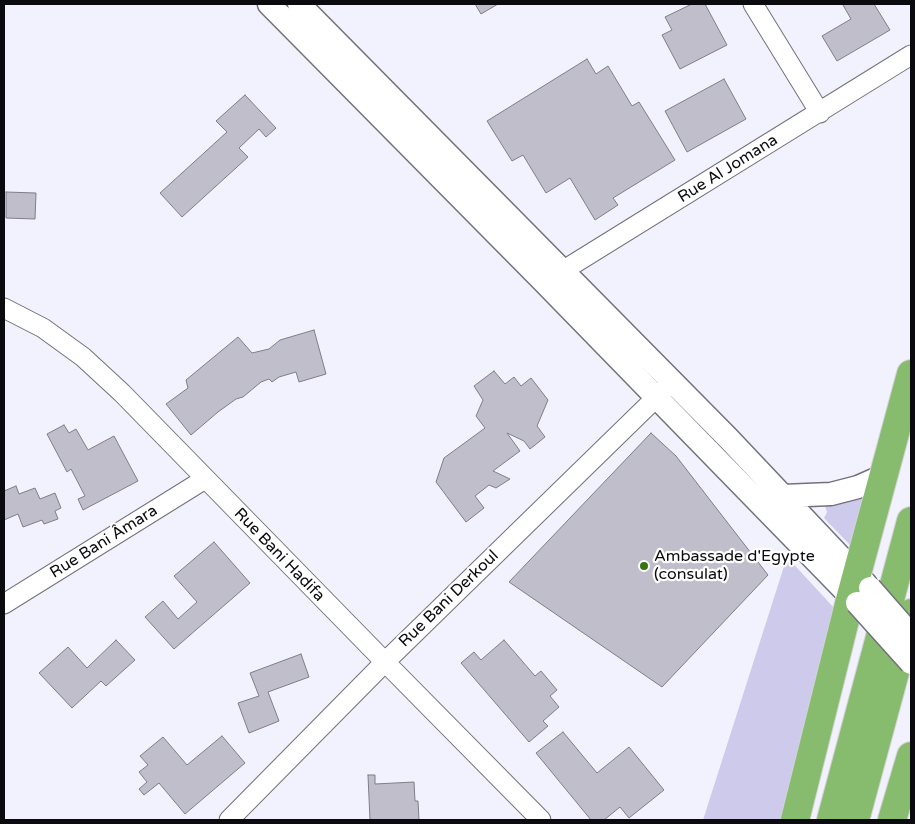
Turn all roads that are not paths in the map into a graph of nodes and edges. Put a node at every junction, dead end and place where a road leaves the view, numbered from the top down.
1 (300, 4) edge
2 (752, 4) edge
3 (280, 7) edge
4 (911, 55) edge
5 (820, 113) junction
6 (554, 276) junction
7 (4, 308) edge
8 (911, 374) edge
9 (664, 389) junction
10 (883, 476) junction
11 (205, 479) junction
12 (783, 496) junction
13 (911, 521) edge
14 (859, 590) junction
15 (4, 604) edge
16 (911, 613) edge
17 (911, 635) edge
18 (385, 662) junction
19 (911, 663) edge
20 (911, 756) edge
21 (899, 809) edge
22 (229, 820) edge
23 (541, 820) edge
24 (795, 820) edge
25 (831, 820) edge
26 (855, 820) edge

1 - 6 street
2 - 5 street
3 - 6 street
4 - 5 street, Rue Al Jomana
5 - 6 street, Rue Al Jomana
6 - 9 street
7 - 11 street, Rue Bani Hadifa
8 - 10 highway
9 - 12 street
9 - 14 street
9 - 18 street, Rue Bani Derkoul
10 - 12 street
10 - 14 highway
11 - 15 street, Rue Bani Âmara
11 - 18 street, Rue Bani Hadifa
12 - 14 street
13 - 25 highway
14 - 17 street, bridge
14 - 19 street, bridge
14 - 24 highway
16 - 26 highway
18 - 22 street, Rue Bani Derkoul
18 - 23 street, Rue Bani Hadifa
20 - 21 highway

